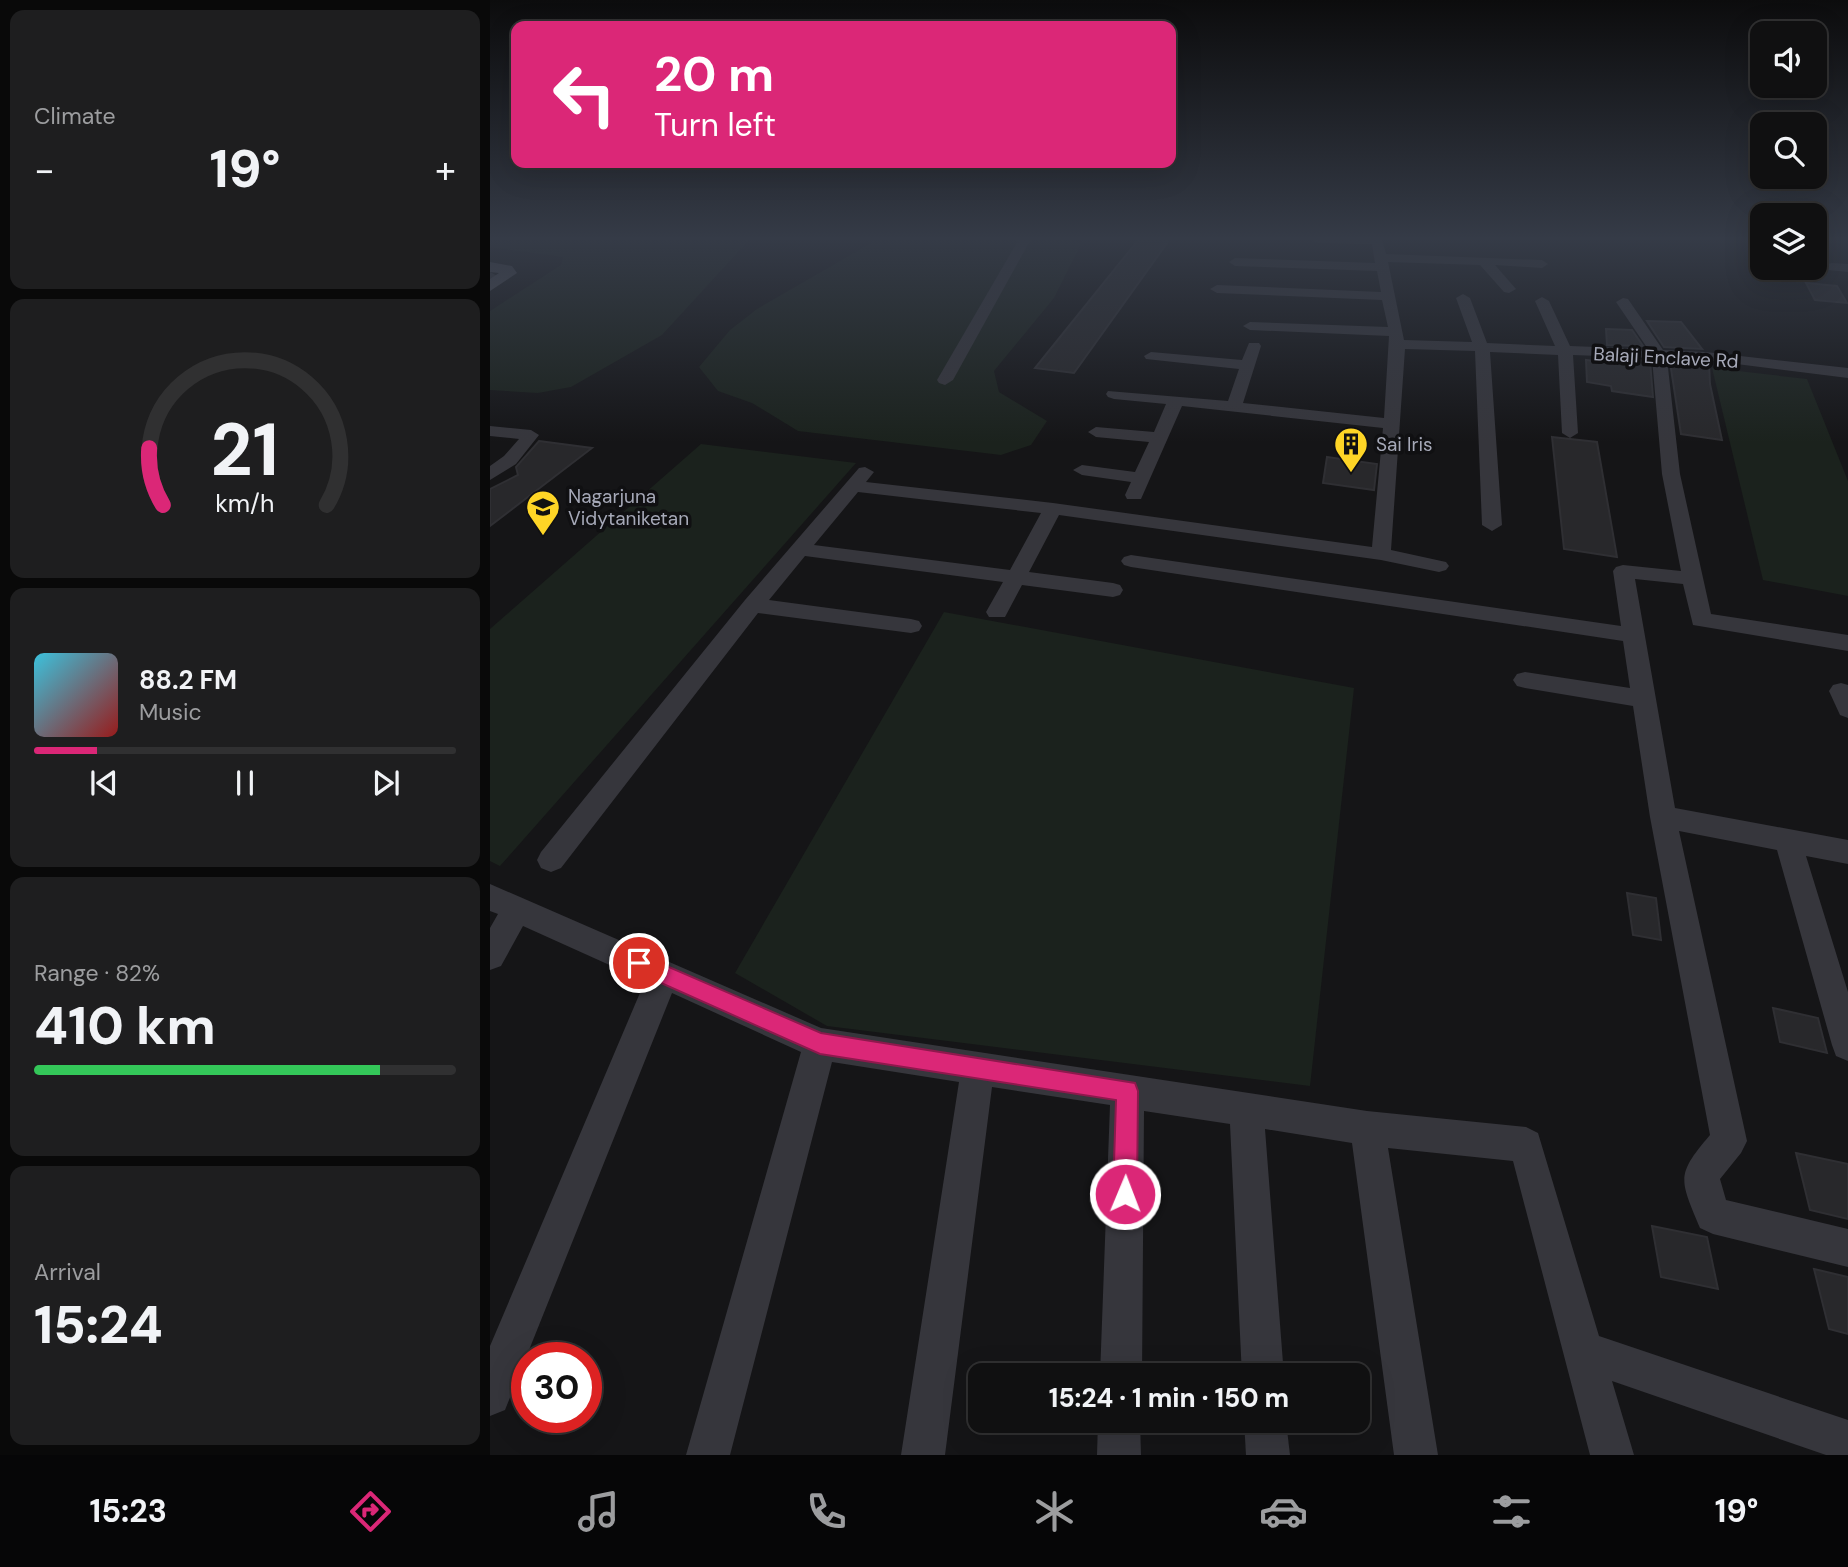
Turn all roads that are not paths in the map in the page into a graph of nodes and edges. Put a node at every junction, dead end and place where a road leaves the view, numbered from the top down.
1 (986, 307) edge
2 (1392, 307) edge
3 (1466, 307) edge
4 (1545, 307) edge
5 (1626, 307) edge
6 (1250, 326) dead end
7 (1397, 338) junction
8 (1254, 346) dead end
9 (1482, 350) junction
10 (1565, 352) junction
11 (1659, 355) junction
12 (1151, 356) dead end
13 (1248, 365) junction
14 (1848, 373) edge
15 (945, 380) dead end
16 (1114, 394) dead end
17 (1176, 401) junction
18 (1234, 407) junction
19 (1392, 424) junction
20 (490, 431) edge
21 (1096, 432) dead end
22 (1570, 433) dead end
23 (1160, 438) junction
24 (1082, 470) dead end
25 (490, 475) edge
26 (1142, 478) junction
27 (1134, 495) dead end
28 (1053, 509) junction
29 (1492, 525) dead end
30 (800, 549) junction
31 (1381, 554) junction
32 (1131, 561) dead end
33 (1439, 566) dead end
34 (1015, 576) junction
35 (1693, 579) junction
36 (1113, 590) dead end
37 (753, 605) junction
38 (997, 612) dead end
39 (911, 626) dead end
40 (1633, 635) junction
41 (1848, 643) edge
42 (1525, 680) dead end
43 (1644, 699) junction
44 (1663, 817) junction
45 (1788, 840) junction
46 (1848, 852) edge
47 (551, 860) dead end
48 (504, 903) edge
49 (490, 956) edge
50 (664, 974) junction
51 (820, 1044) junction
52 (1848, 1045) edge
53 (978, 1068) junction
54 (1127, 1091) junction
55 (1245, 1109) junction
56 (1367, 1128) junction
57 (1848, 1248) edge
58 (1583, 1350) junction
59 (1121, 1363) edge
60 (1262, 1363) edge
61 (490, 1395) edge
62 (1119, 1433) edge
63 (1266, 1433) edge
64 (1848, 1441) edge
65 (708, 1455) edge
66 (923, 1455) edge
67 (1119, 1455) edge
68 (1268, 1455) edge
69 (1416, 1455) edge
70 (1612, 1455) edge

1 - 15 street
2 - 7 street
3 - 9 street
4 - 10 street
5 - 11 street
6 - 7 street, Balaji Enclave Rd
7 - 9 street, Balaji Enclave Rd
7 - 19 street
8 - 13 street
9 - 10 street, Balaji Enclave Rd
9 - 29 street
10 - 11 street, Balaji Enclave Rd
10 - 22 street
11 - 14 street, Balaji Enclave Rd
11 - 35 street
12 - 13 street
13 - 18 street
16 - 17 street
17 - 18 street
17 - 23 street
18 - 19 street
19 - 31 street
20 - 25 street
21 - 23 street
23 - 26 street
24 - 26 street
26 - 27 street
28 - 30 street
28 - 31 street
28 - 34 street
30 - 34 street
30 - 37 street
31 - 33 street
32 - 40 street
34 - 36 street
34 - 38 street
35 - 40 street
35 - 41 street
37 - 39 street
37 - 47 street
40 - 43 street
42 - 43 street
43 - 44 street
44 - 45 street
44 - 57 street
45 - 46 street
45 - 52 street
48 - 49 street
48 - 50 street
50 - 51 street
50 - 61 street
51 - 53 street
51 - 65 street
53 - 54 street
53 - 66 street
54 - 55 street
54 - 59 street
55 - 56 street
55 - 60 street
56 - 58 street
56 - 69 street
58 - 64 street
58 - 70 street
62 - 67 street
63 - 68 street

